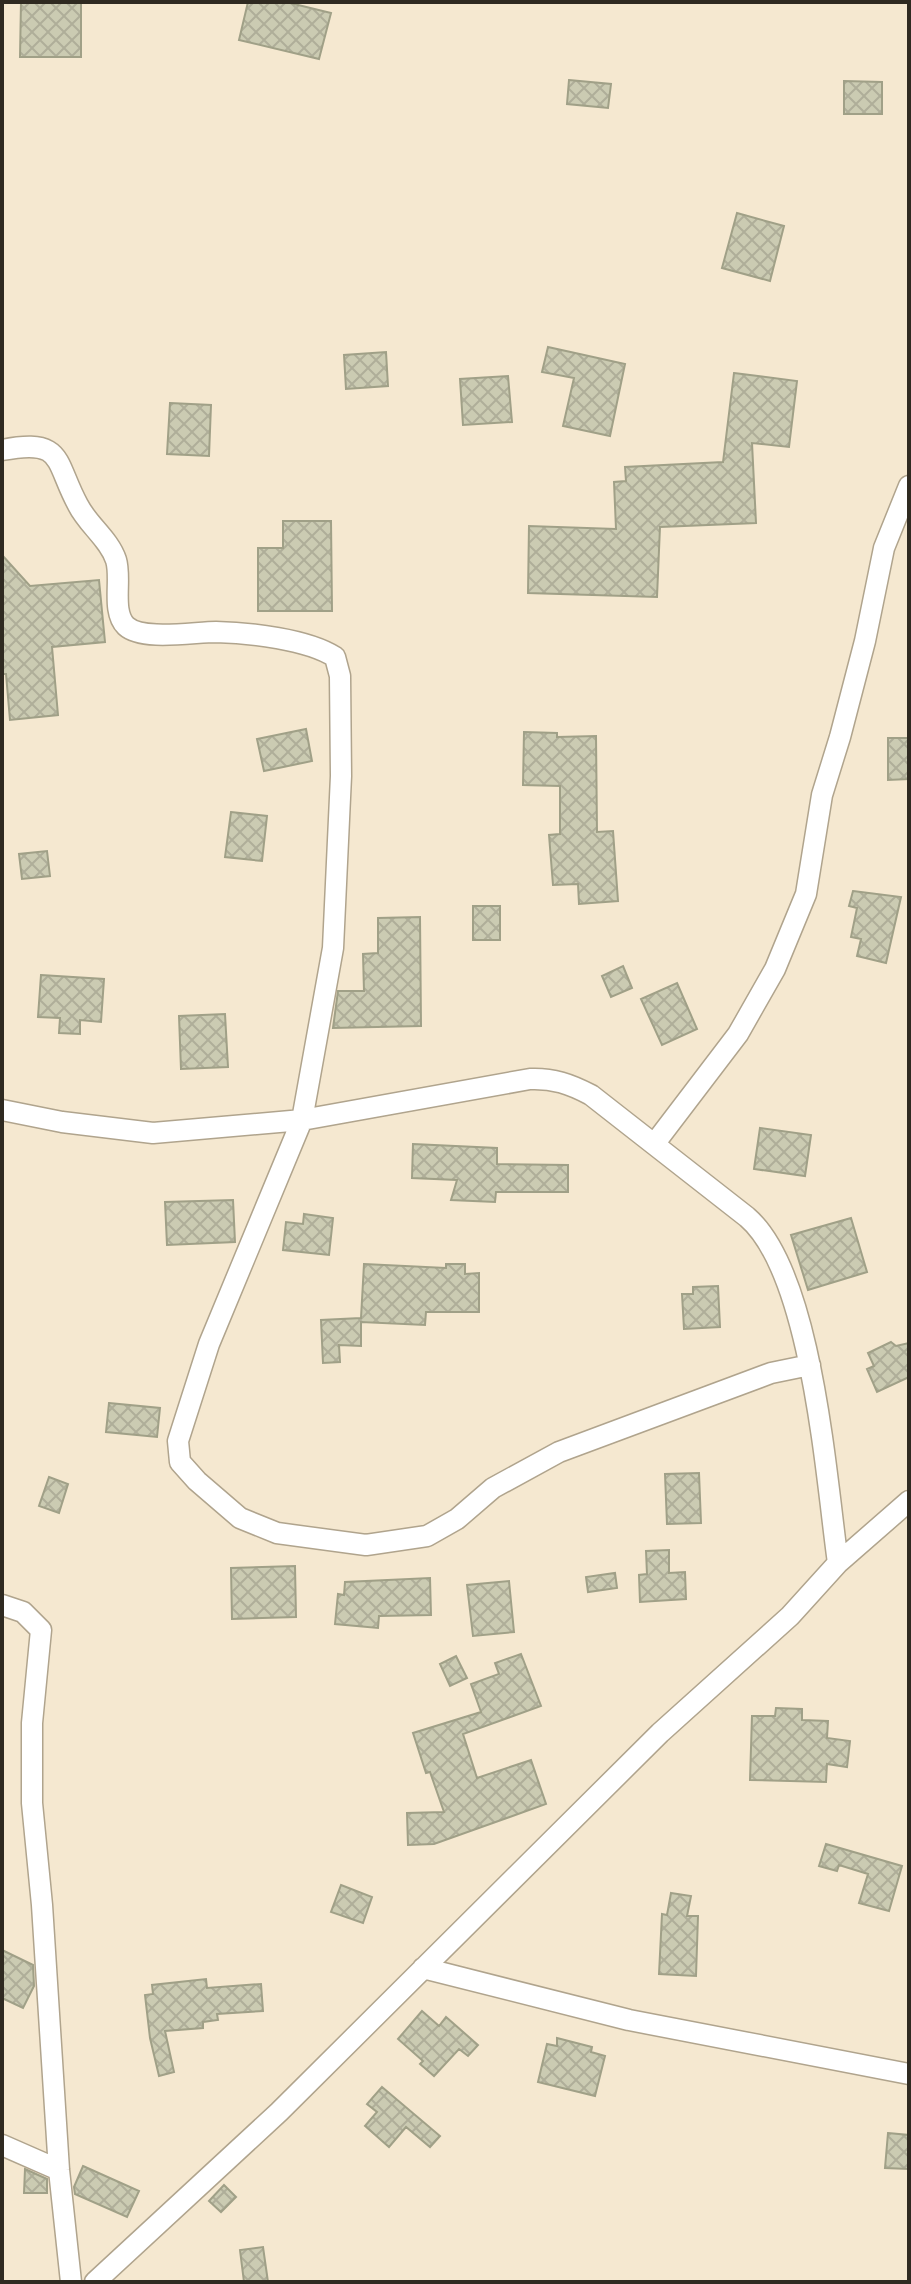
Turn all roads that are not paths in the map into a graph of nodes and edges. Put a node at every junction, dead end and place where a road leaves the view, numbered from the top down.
1 (2, 450) edge
2 (909, 486) edge
3 (2, 1110) edge
4 (302, 1120) junction
5 (655, 1143) junction
6 (810, 1365) junction
7 (909, 1501) edge
8 (838, 1563) junction
9 (2, 1605) edge
10 (423, 1968) junction
11 (909, 2074) edge
12 (2, 2145) edge
13 (59, 2170) junction
14 (71, 2282) edge
15 (95, 2282) edge

1 - 4 street
2 - 5 street
3 - 4 street
4 - 5 street
4 - 6 street
5 - 6 street
6 - 8 street
7 - 8 street
8 - 10 street
9 - 13 street
10 - 11 street
10 - 15 street
12 - 13 street
13 - 14 street

